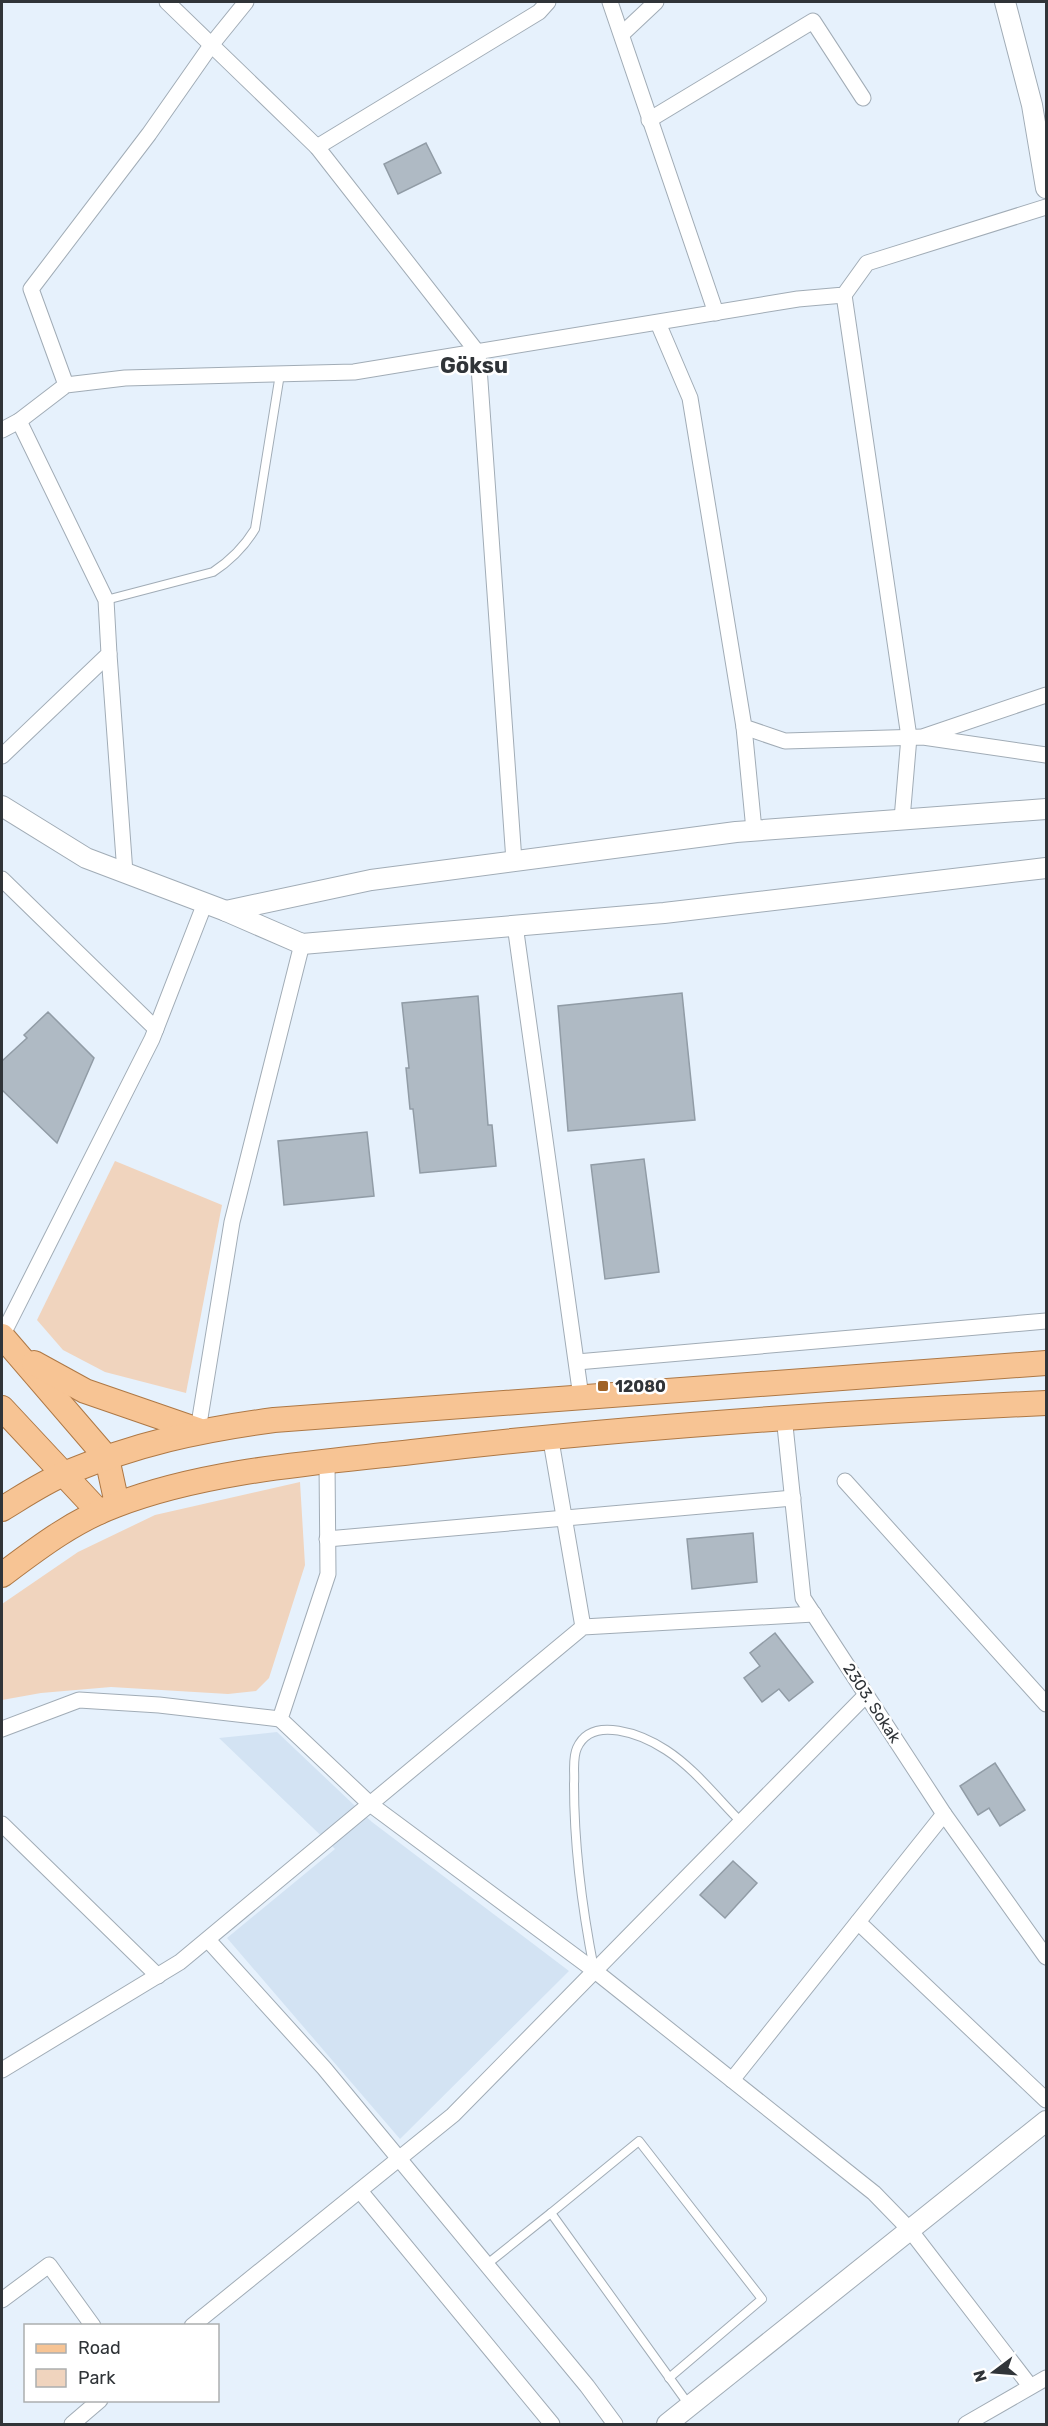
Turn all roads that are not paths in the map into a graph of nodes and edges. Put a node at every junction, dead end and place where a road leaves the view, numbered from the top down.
1 (167, 2) edge
2 (246, 2) edge
3 (548, 2) edge
4 (610, 2) edge
5 (656, 2) edge
6 (1005, 2) edge
7 (622, 34) junction
8 (212, 44) junction
9 (863, 98) dead end
10 (649, 120) junction
11 (317, 147) junction
12 (1047, 188) edge
13 (1047, 207) edge
14 (843, 295) junction
15 (716, 313) junction
16 (658, 323) junction
17 (477, 353) junction
18 (280, 374) junction
19 (66, 385) junction
20 (19, 421) junction
21 (2, 430) edge
22 (106, 600) junction
23 (109, 654) junction
24 (1047, 695) edge
25 (744, 727) junction
26 (916, 737) junction
27 (1047, 755) edge
28 (2, 756) edge
29 (2, 806) edge
30 (1047, 809) edge
31 (902, 819) junction
32 (754, 830) junction
33 (514, 861) junction
34 (1047, 868) edge
35 (125, 873) junction
36 (2, 879) edge
37 (205, 903) junction
38 (226, 911) junction
39 (515, 925) junction
40 (302, 944) junction
41 (156, 1029) junction
42 (1047, 1322) edge
43 (7, 1342) edge
44 (577, 1362) junction
45 (1047, 1363) edge
46 (581, 1397) junction
47 (1047, 1403) edge
48 (2, 1408) edge
49 (784, 1416) junction
50 (198, 1431) junction
51 (550, 1435) junction
52 (107, 1458) junction
53 (327, 1462) junction
54 (64, 1474) junction
55 (845, 1481) dead end
56 (793, 1498) junction
57 (108, 1508) junction
58 (2, 1509) edge
59 (564, 1517) junction
60 (327, 1539) junction
61 (2, 1575) edge
62 (813, 1614) junction
63 (583, 1627) junction
64 (866, 1695) junction
65 (1047, 1704) edge
66 (280, 1719) junction
67 (2, 1730) edge
68 (370, 1804) junction
69 (944, 1814) junction
70 (741, 1822) junction
71 (2, 1824) edge
72 (858, 1922) junction
73 (208, 1940) junction
74 (1044, 1946) edge
75 (595, 1971) junction
76 (158, 1976) junction
77 (2, 2070) edge
78 (732, 2080) junction
79 (1047, 2100) edge
80 (1047, 2121) edge
81 (399, 2159) junction
82 (360, 2191) junction
83 (551, 2214) junction
84 (910, 2230) junction
85 (486, 2265) junction
86 (2, 2300) edge
87 (92, 2324) edge
88 (193, 2324) edge
89 (669, 2378) junction
90 (1047, 2378) edge
91 (1030, 2386) junction
92 (98, 2402) edge
93 (689, 2407) junction
94 (545, 2422) edge
95 (72, 2424) edge
96 (615, 2424) edge
97 (667, 2424) edge
98 (966, 2424) edge

1 - 8 street
2 - 8 street
3 - 11 street
4 - 7 street
5 - 7 street
6 - 12 street
7 - 10 street
8 - 11 street
8 - 19 street
9 - 10 street
10 - 15 street
11 - 17 street
13 - 14 street
14 - 15 street
14 - 26 street
15 - 16 street
16 - 17 street
16 - 25 street
17 - 18 street
17 - 33 street
18 - 19 street
18 - 22 lane
19 - 20 street
20 - 21 street
20 - 22 street
22 - 23 street
23 - 28 street
23 - 35 street
24 - 26 street
25 - 26 street
25 - 32 street
26 - 27 street
26 - 31 street
29 - 35 street
30 - 31 street
31 - 32 street
32 - 33 street
33 - 38 street
34 - 39 street
35 - 37 street
36 - 41 street
37 - 38 street
37 - 41 street
38 - 40 street
39 - 40 street
39 - 44 street
40 - 50 street
41 - 43 street
42 - 44 street
43 - 50 main road
43 - 52 main road
44 - 46 street
45 - 46 main road
46 - 50 main road
47 - 49 main road
48 - 54 main road
49 - 51 main road
49 - 56 street, 2303. Sokak
50 - 52 main road
51 - 53 main road
51 - 59 street
52 - 54 main road
52 - 57 main road
53 - 57 main road
53 - 60 street
54 - 57 main road
54 - 58 main road
55 - 65 street
56 - 59 street
56 - 62 street, 2303. Sokak
57 - 61 main road
59 - 60 street
59 - 63 street
60 - 66 street
62 - 63 street
62 - 64 street, 2303. Sokak
63 - 68 street
64 - 69 street, 2303. Sokak
64 - 70 street
66 - 67 street
66 - 68 street
68 - 73 street
68 - 75 street
69 - 72 street
69 - 74 street, 2303. Sokak
70 - 75 street
70 - 75 lane
71 - 76 street
72 - 78 street
72 - 79 street
73 - 76 street
73 - 81 street
75 - 78 street
75 - 81 street
76 - 77 street
78 - 84 street
80 - 84 street
81 - 82 street
81 - 85 street
82 - 88 street
82 - 94 street
83 - 85 lane
83 - 89 lane
83 - 89 lane
84 - 91 street
84 - 93 street
85 - 96 street
86 - 87 street
89 - 93 lane
90 - 91 street
91 - 98 street
92 - 95 street
93 - 97 street

